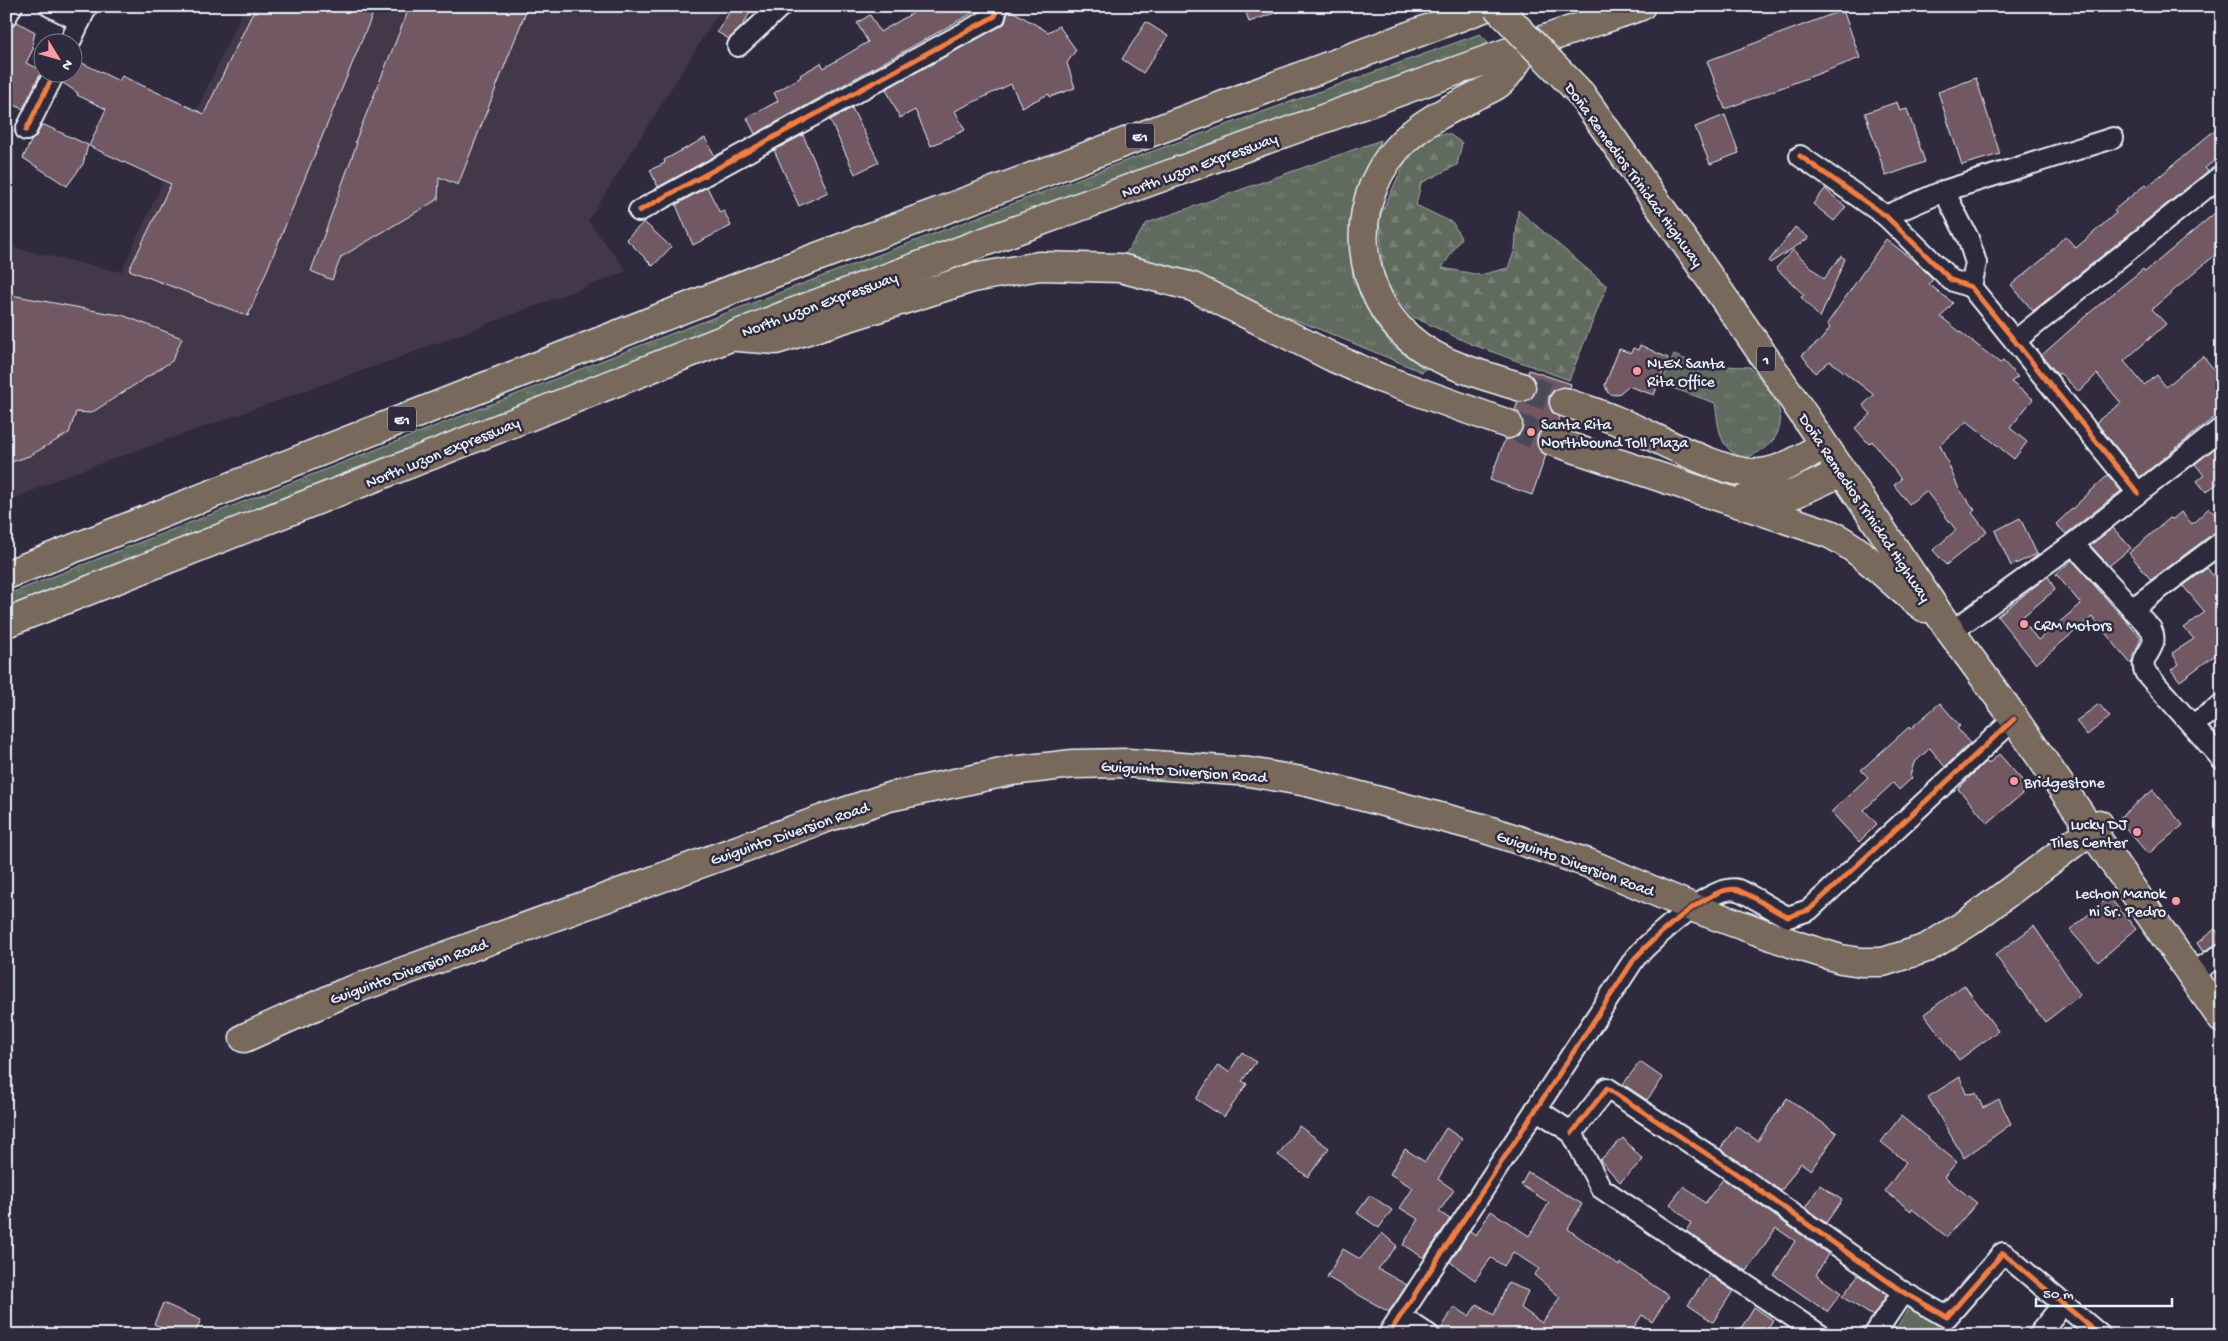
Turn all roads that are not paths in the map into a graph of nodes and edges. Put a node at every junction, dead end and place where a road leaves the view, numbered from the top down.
1 (12, 6) edge
2 (50, 6) edge
3 (781, 6) edge
4 (997, 6) edge
5 (1641, 6) edge
6 (1488, 7) edge
7 (83, 14) edge
8 (6, 17) edge
9 (75, 32) edge
10 (1528, 45) junction
11 (738, 46) dead end
12 (50, 82) edge
13 (26, 130) dead end
14 (2113, 138) dead end
15 (1800, 156) dead end
16 (2222, 175) edge
17 (1944, 191) junction
18 (639, 211) dead end
19 (1886, 216) junction
20 (1971, 286) junction
21 (730, 337) junction
22 (2016, 340) junction
23 (1521, 387) tunnel mouth
24 (1564, 402) tunnel mouth
25 (1508, 424) tunnel mouth
26 (2222, 428) edge
27 (1552, 440) tunnel mouth
28 (1823, 445) junction
29 (1842, 472) junction
30 (2138, 493) junction
31 (1734, 501) junction
32 (2222, 542) edge
33 (2073, 544) junction
34 (6, 575) edge
35 (2132, 608) junction
36 (6, 623) edge
37 (1947, 626) junction
38 (2222, 705) edge
39 (2014, 720) junction
40 (2192, 725) junction
41 (2222, 759) edge
42 (2099, 824) dead end
43 (1694, 908) junction
44 (2222, 954) edge
45 (2191, 974) junction
46 (2222, 1019) edge
47 (244, 1038) dead end
48 (1536, 1109) junction
49 (1572, 1133) junction
50 (1903, 1292) junction
51 (2063, 1304) junction
52 (1400, 1316) junction
53 (1388, 1335) edge
54 (1429, 1335) edge
55 (1820, 1335) edge
56 (1874, 1335) edge
57 (2038, 1335) edge
58 (2100, 1335) edge

1 - 8 street
2 - 7 street
3 - 11 street
4 - 18 street
5 - 10 main road, North Luzon Expressway
6 - 28 main road, Doña Remedios Trinidad Highway / 1, bridge
6 - 34 main road, E1
7 - 9 street
10 - 21 main road, North Luzon Expressway
10 - 23 main road
12 - 13 street
14 - 17 street
15 - 19 street
16 - 22 street
17 - 19 street
17 - 20 street
19 - 20 street
20 - 22 street
21 - 25 main road
21 - 36 main road, North Luzon Expressway
22 - 30 street
24 - 28 main road
26 - 30 street
27 - 31 main road
28 - 29 main road, Doña Remedios Trinidad Highway / 1
29 - 31 main road
29 - 37 main road, Doña Remedios Trinidad Highway / 1
30 - 33 street
31 - 37 main road
32 - 35 street
33 - 35 street
33 - 37 street
35 - 40 street
37 - 39 main road, Doña Remedios Trinidad Highway / 1
38 - 40 street
39 - 43 street
39 - 45 main road, Doña Remedios Trinidad Highway / 1
40 - 41 street
42 - 43 main road, Guiguinto Diversion Road
43 - 47 main road, Guiguinto Diversion Road
43 - 48 street
44 - 45 street
45 - 46 main road, Doña Remedios Trinidad Highway / 1
48 - 49 street
48 - 52 street
49 - 50 street
49 - 55 street
50 - 51 street
50 - 56 street
51 - 57 street
51 - 58 street
52 - 53 street
52 - 54 street

